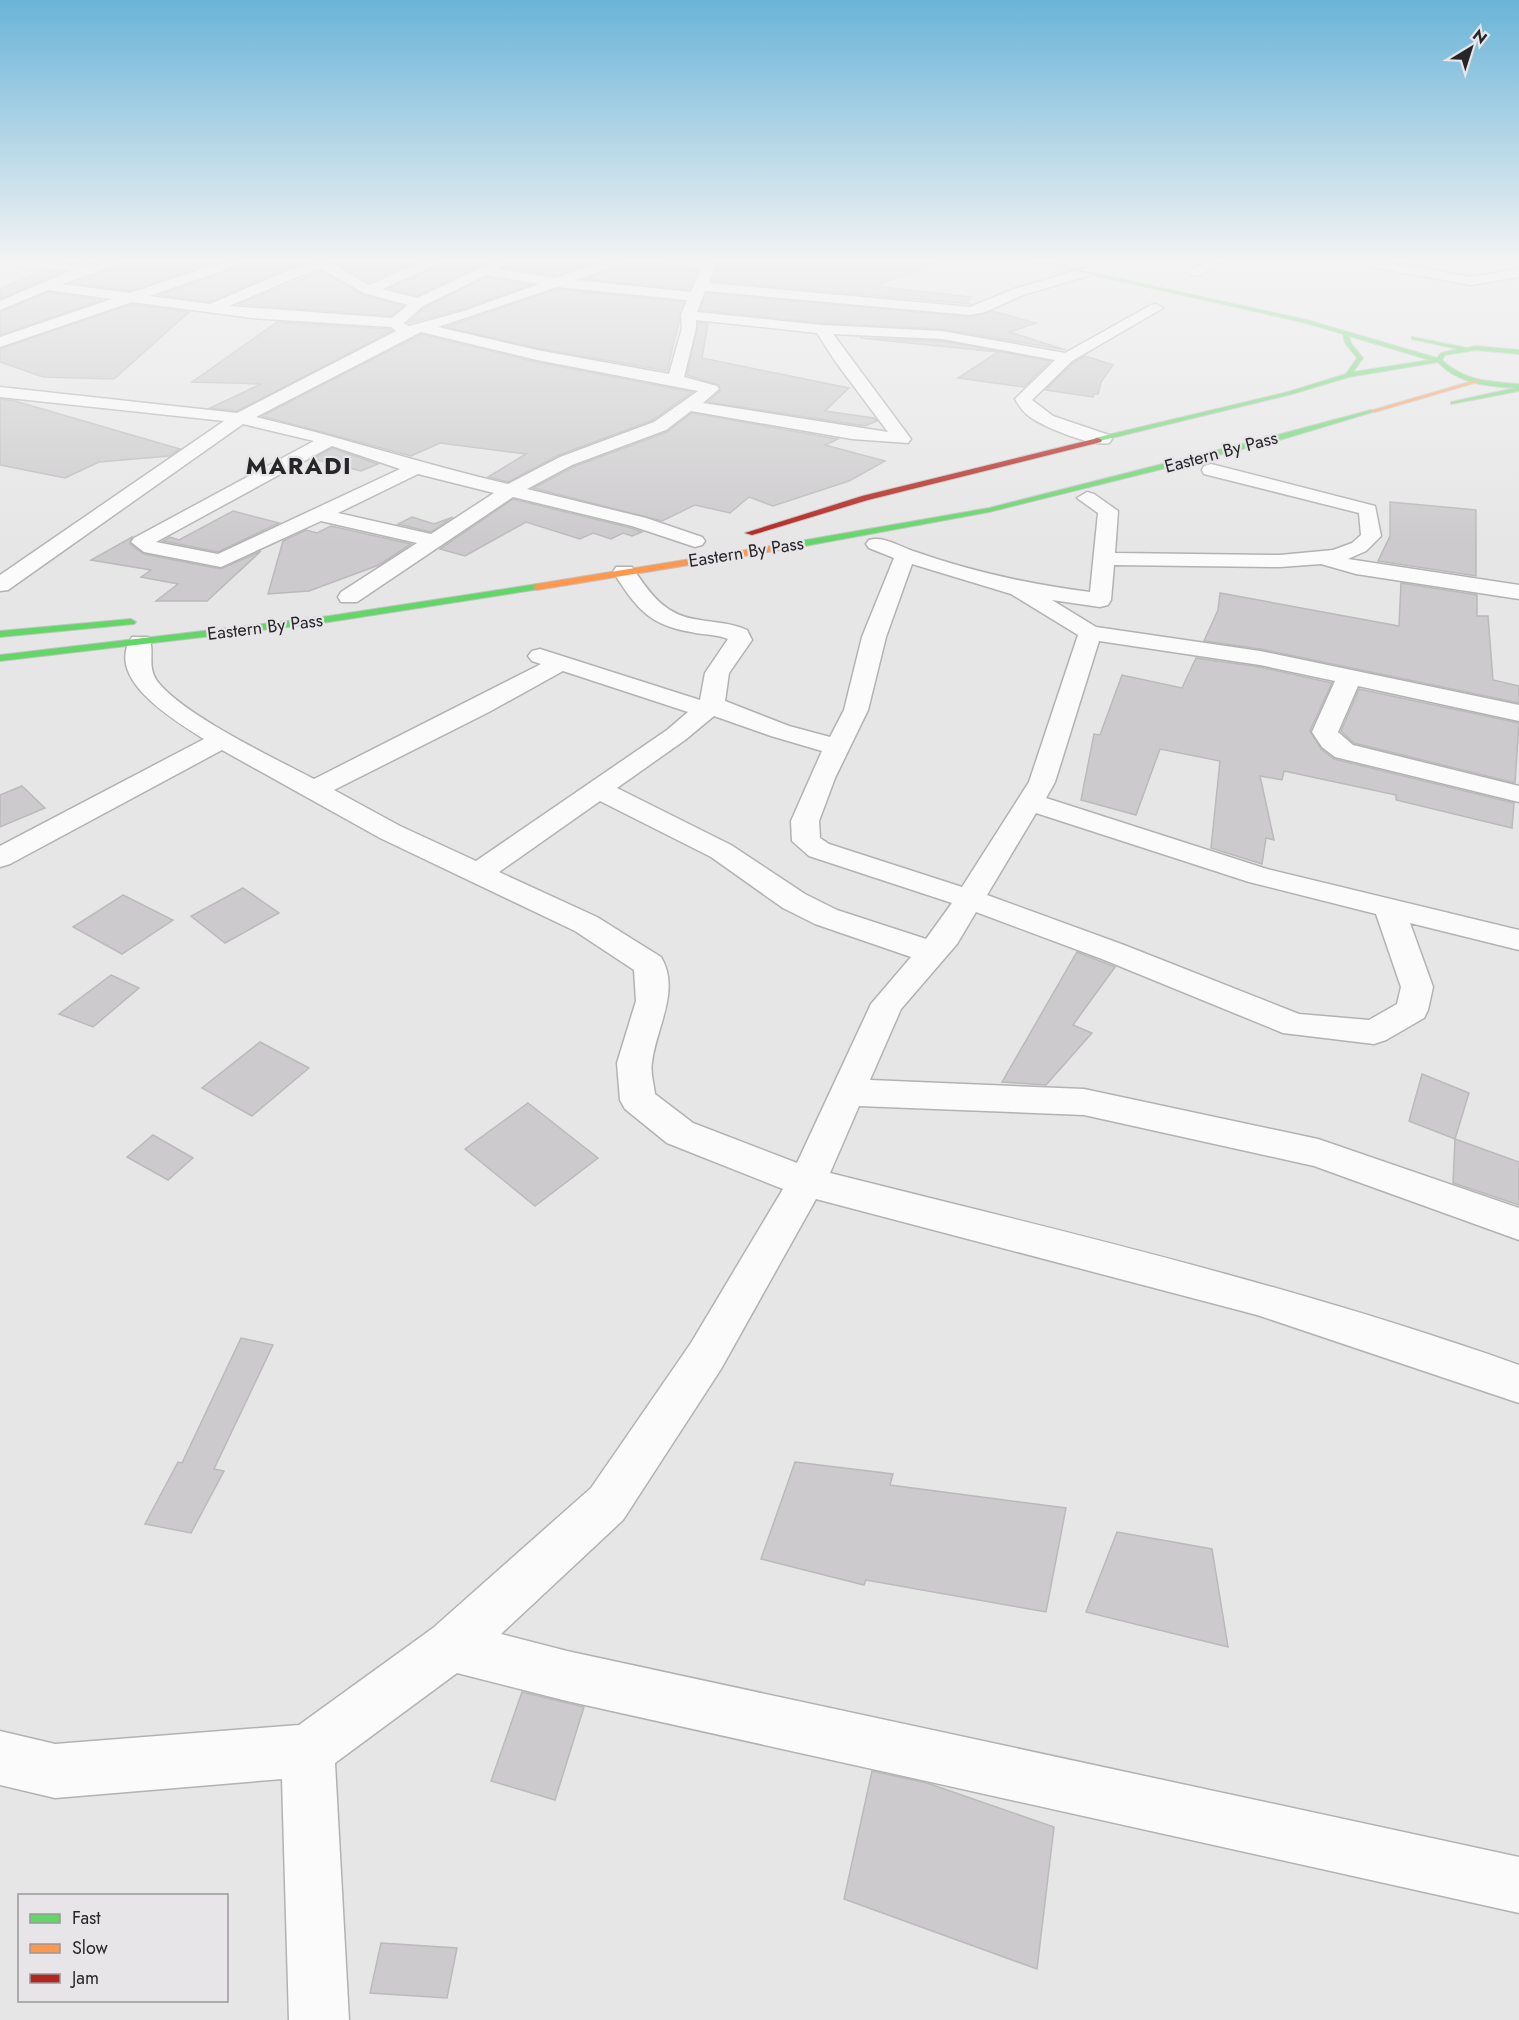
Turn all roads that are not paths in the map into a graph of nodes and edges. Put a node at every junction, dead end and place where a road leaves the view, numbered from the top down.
1 (355, 355) edge
2 (538, 355) edge
3 (681, 355) edge
4 (838, 355) edge
5 (1052, 355) edge
6 (1071, 355) edge
7 (1358, 355) edge
8 (1423, 355) edge
9 (1442, 355) edge
10 (1066, 358) junction
11 (1439, 360) junction
12 (1348, 375) junction
13 (1457, 375) junction
14 (675, 380) junction
15 (1478, 381) junction
16 (1519, 387) edge
17 (0, 392) edge
18 (1387, 392) dead end
19 (1462, 402) junction
20 (1519, 404) edge
21 (691, 406) junction
22 (240, 418) junction
23 (1277, 423) dead end
24 (1103, 439) junction
25 (330, 440) junction
26 (416, 468) junction
27 (1206, 471) joint
28 (1178, 477) dead end
29 (508, 492) junction
30 (1002, 492) dead end
31 (1087, 498) junction
32 (317, 514) junction
33 (836, 522) dead end
34 (700, 540) joint
35 (434, 542) junction
36 (876, 544) junction
37 (662, 546) dead end
38 (905, 555) junction
39 (1323, 557) junction
40 (714, 559) junction
41 (1104, 559) junction
42 (624, 572) junction
43 (0, 585) edge
44 (1019, 589) junction
45 (381, 591) dead end
46 (1519, 592) edge
47 (344, 597) joint
48 (142, 631) junction
49 (1090, 633) junction
50 (0, 634) edge
51 (535, 654) dead end
52 (0, 658) edge
53 (559, 664) junction
54 (1349, 678) junction
55 (710, 707) junction
56 (1519, 713) edge
57 (222, 740) junction
58 (837, 747) junction
59 (599, 789) junction
60 (311, 791) junction
61 (1519, 794) edge
62 (1029, 802) junction
63 (0, 858) edge
64 (478, 873) junction
65 (969, 899) junction
66 (1389, 908) junction
67 (1519, 940) edge
68 (932, 953) junction
69 (848, 1092) junction
70 (807, 1182) junction
71 (1519, 1224) edge
72 (1519, 1384) edge
73 (451, 1646) junction
74 (308, 1751) junction
75 (0, 1758) edge
76 (1519, 1885) edge
77 (319, 2020) edge

1 - 22 street
2 - 14 street
3 - 14 street
4 - 21 street
5 - 10 street
6 - 10 street
7 - 12 main road
8 - 11 main road
9 - 11 main road
10 - 24 street
11 - 12 main road
11 - 13 main road
12 - 24 main road
13 - 15 main road
13 - 18 main road
14 - 21 street
15 - 16 main road
15 - 40 main road, Eastern By Pass
16 - 19 main road
17 - 22 street
19 - 20 main road
19 - 27 main road
21 - 29 street
22 - 25 street
22 - 43 street
23 - 30 main road, Eastern By Pass
24 - 33 main road, Eastern By Pass
25 - 26 street
25 - 32 street
26 - 29 street
26 - 32 street
27 - 39 street
28 - 31 main road
29 - 34 street
29 - 35 street
31 - 36 main road
31 - 41 street
32 - 35 street
34 - 37 main road, Eastern By Pass
35 - 47 street
36 - 38 street
36 - 40 main road
38 - 44 street
38 - 58 street
39 - 41 street
39 - 46 street
40 - 42 main road, Eastern By Pass
41 - 44 street
42 - 48 main road, Eastern By Pass
42 - 55 street
44 - 49 street
45 - 47 main road, Eastern By Pass
48 - 50 main road, Eastern By Pass
48 - 52 main road, Eastern By Pass
48 - 57 street
49 - 54 street
49 - 62 street
51 - 53 street
53 - 55 street
53 - 60 street
54 - 56 street
54 - 61 street
55 - 58 street
55 - 59 street
57 - 60 street
57 - 63 street
58 - 65 street
59 - 64 street
59 - 68 street
60 - 64 street
62 - 65 street
62 - 66 street
64 - 70 street
65 - 66 street
65 - 68 street
66 - 67 street
68 - 69 street
69 - 70 street
69 - 71 street
70 - 72 street
70 - 73 street
73 - 74 street
73 - 76 street
74 - 75 street
74 - 77 street

